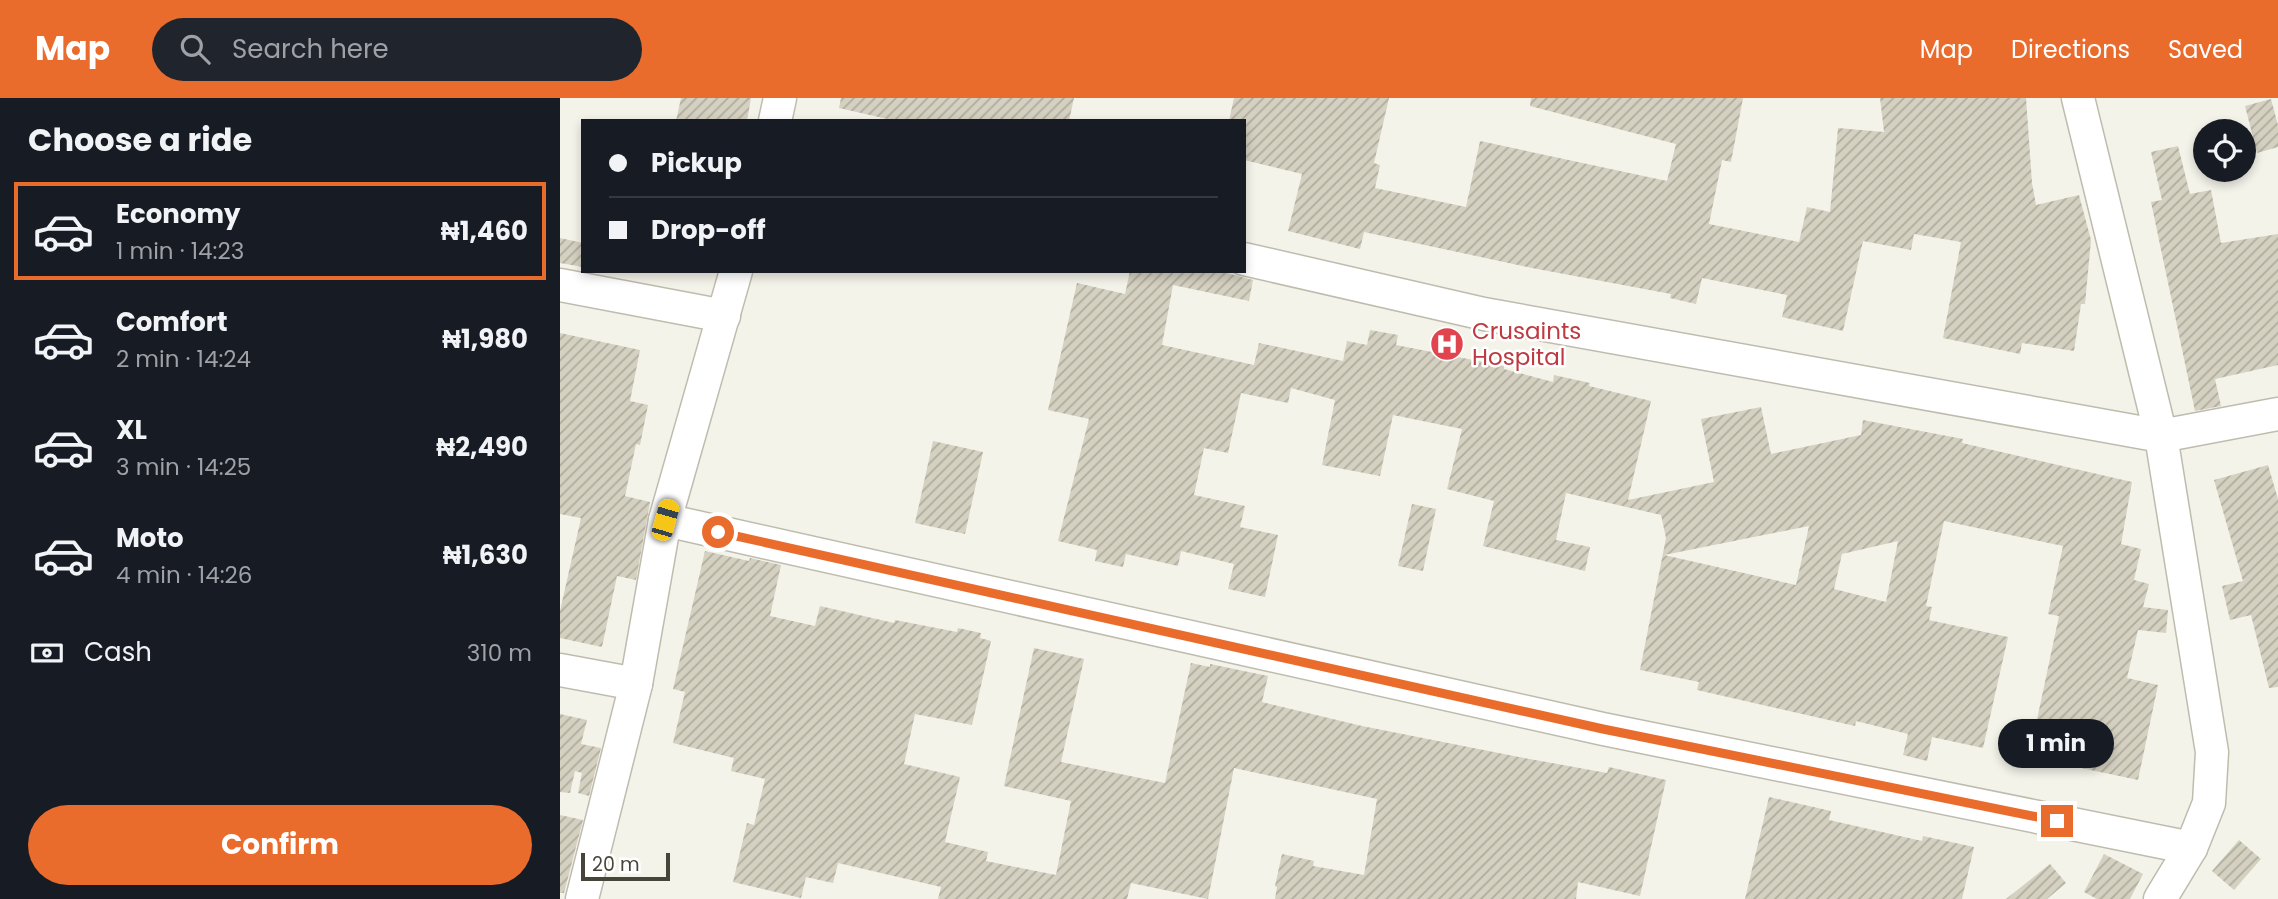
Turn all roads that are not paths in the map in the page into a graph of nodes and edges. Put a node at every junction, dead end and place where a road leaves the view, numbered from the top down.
1 (780, 98) edge
2 (2078, 98) edge
3 (775, 119) edge
4 (1246, 259) edge
5 (735, 273) edge
6 (560, 285) edge
7 (724, 316) junction
8 (2278, 414) edge
9 (2161, 436) junction
10 (665, 520) junction
11 (560, 670) edge
12 (636, 684) junction
13 (2191, 848) junction
14 (585, 898) edge
15 (2160, 899) edge

1 - 3 street
2 - 9 street
4 - 9 street
5 - 7 street
6 - 7 street
7 - 10 street
8 - 9 street
9 - 13 street
10 - 12 street
10 - 13 street
11 - 12 street
12 - 14 street
13 - 15 street

